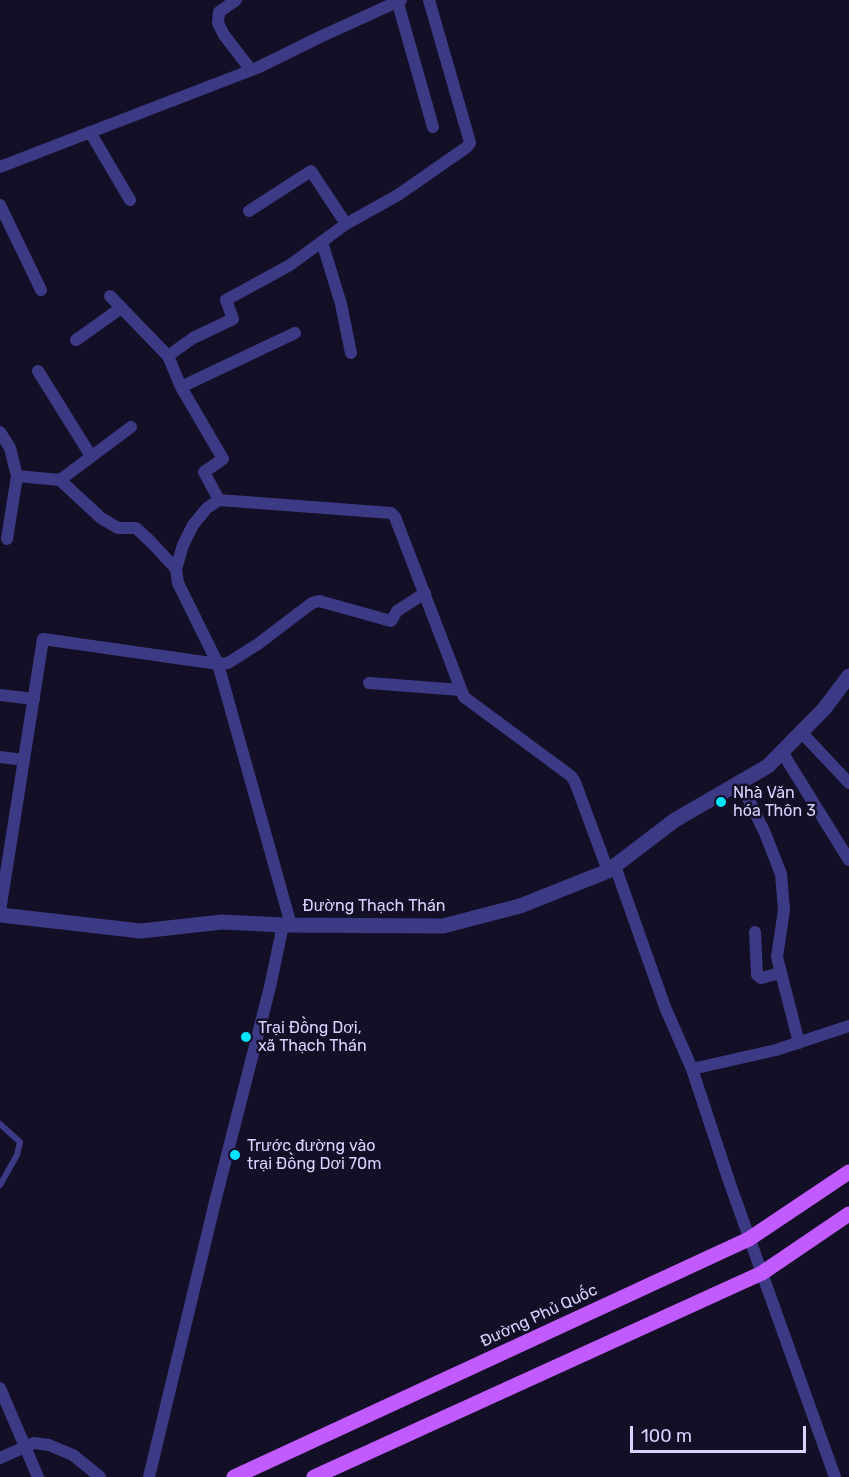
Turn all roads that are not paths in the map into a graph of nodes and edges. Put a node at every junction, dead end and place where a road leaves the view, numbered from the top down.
1 (398, 0) edge
2 (429, 0) edge
3 (229, 2) edge
4 (252, 70) junction
5 (433, 127) dead end
6 (90, 132) junction
7 (0, 167) edge
8 (130, 200) dead end
9 (0, 206) edge
10 (249, 211) dead end
11 (346, 224) junction
12 (322, 242) junction
13 (40, 290) dead end
14 (110, 296) dead end
15 (121, 308) junction
16 (295, 333) dead end
17 (76, 340) dead end
18 (351, 353) dead end
19 (168, 356) junction
20 (38, 371) dead end
21 (181, 387) junction
22 (131, 427) dead end
23 (0, 432) edge
24 (91, 456) junction
25 (17, 476) junction
26 (60, 480) junction
27 (219, 500) junction
28 (7, 539) dead end
29 (176, 569) junction
30 (425, 593) junction
31 (218, 664) junction
32 (849, 676) edge
33 (369, 684) dead end
34 (461, 690) junction
35 (0, 695) edge
36 (34, 699) junction
37 (801, 732) junction
38 (782, 752) junction
39 (0, 757) edge
40 (24, 760) junction
41 (740, 782) junction
42 (849, 783) edge
43 (849, 860) edge
44 (611, 868) junction
45 (0, 913) edge
46 (287, 925) junction
47 (754, 932) dead end
48 (780, 973) junction
49 (849, 1026) edge
50 (800, 1042) junction
51 (692, 1069) junction
52 (0, 1124) edge
53 (849, 1172) edge
54 (0, 1185) edge
55 (849, 1214) edge
56 (749, 1239) junction
57 (762, 1273) junction
58 (0, 1388) edge
59 (25, 1447) junction
60 (0, 1458) edge
61 (38, 1477) edge
62 (100, 1477) edge
63 (149, 1477) edge
64 (234, 1477) edge
65 (314, 1477) edge
66 (835, 1477) edge

1 - 4 street
1 - 5 street
2 - 11 street
3 - 4 street
4 - 6 street
6 - 7 street
6 - 8 street
9 - 13 street
10 - 11 street
11 - 12 street
12 - 18 street
12 - 19 street
14 - 15 street
15 - 17 street
15 - 19 street
16 - 21 street
19 - 21 street
20 - 24 street
21 - 27 street
22 - 24 street
23 - 25 street
24 - 26 street
25 - 26 street
25 - 28 street
26 - 29 street
27 - 29 street
27 - 30 street
29 - 31 street
30 - 31 street
30 - 34 street
31 - 36 street
31 - 46 street
32 - 37 street, Đường Thạch Thán
33 - 34 street
34 - 44 street
35 - 36 street
36 - 40 street
37 - 38 street, Đường Thạch Thán
37 - 42 street
38 - 41 street, Đường Thạch Thán
38 - 43 street
39 - 40 street
40 - 45 street
41 - 44 street, Đường Thạch Thán
41 - 48 street
44 - 46 street, Đường Thạch Thán
44 - 51 street
45 - 46 street, Đường Thạch Thán
46 - 63 street
47 - 48 street
48 - 50 street
49 - 50 street
50 - 51 street
51 - 56 street
52 - 54 lane
53 - 56 main road, Đường Phủ Quốc
55 - 57 main road
56 - 57 street
56 - 64 main road, Đường Phủ Quốc
57 - 65 main road
57 - 66 street
58 - 59 street
59 - 60 street
59 - 61 street
59 - 62 street

